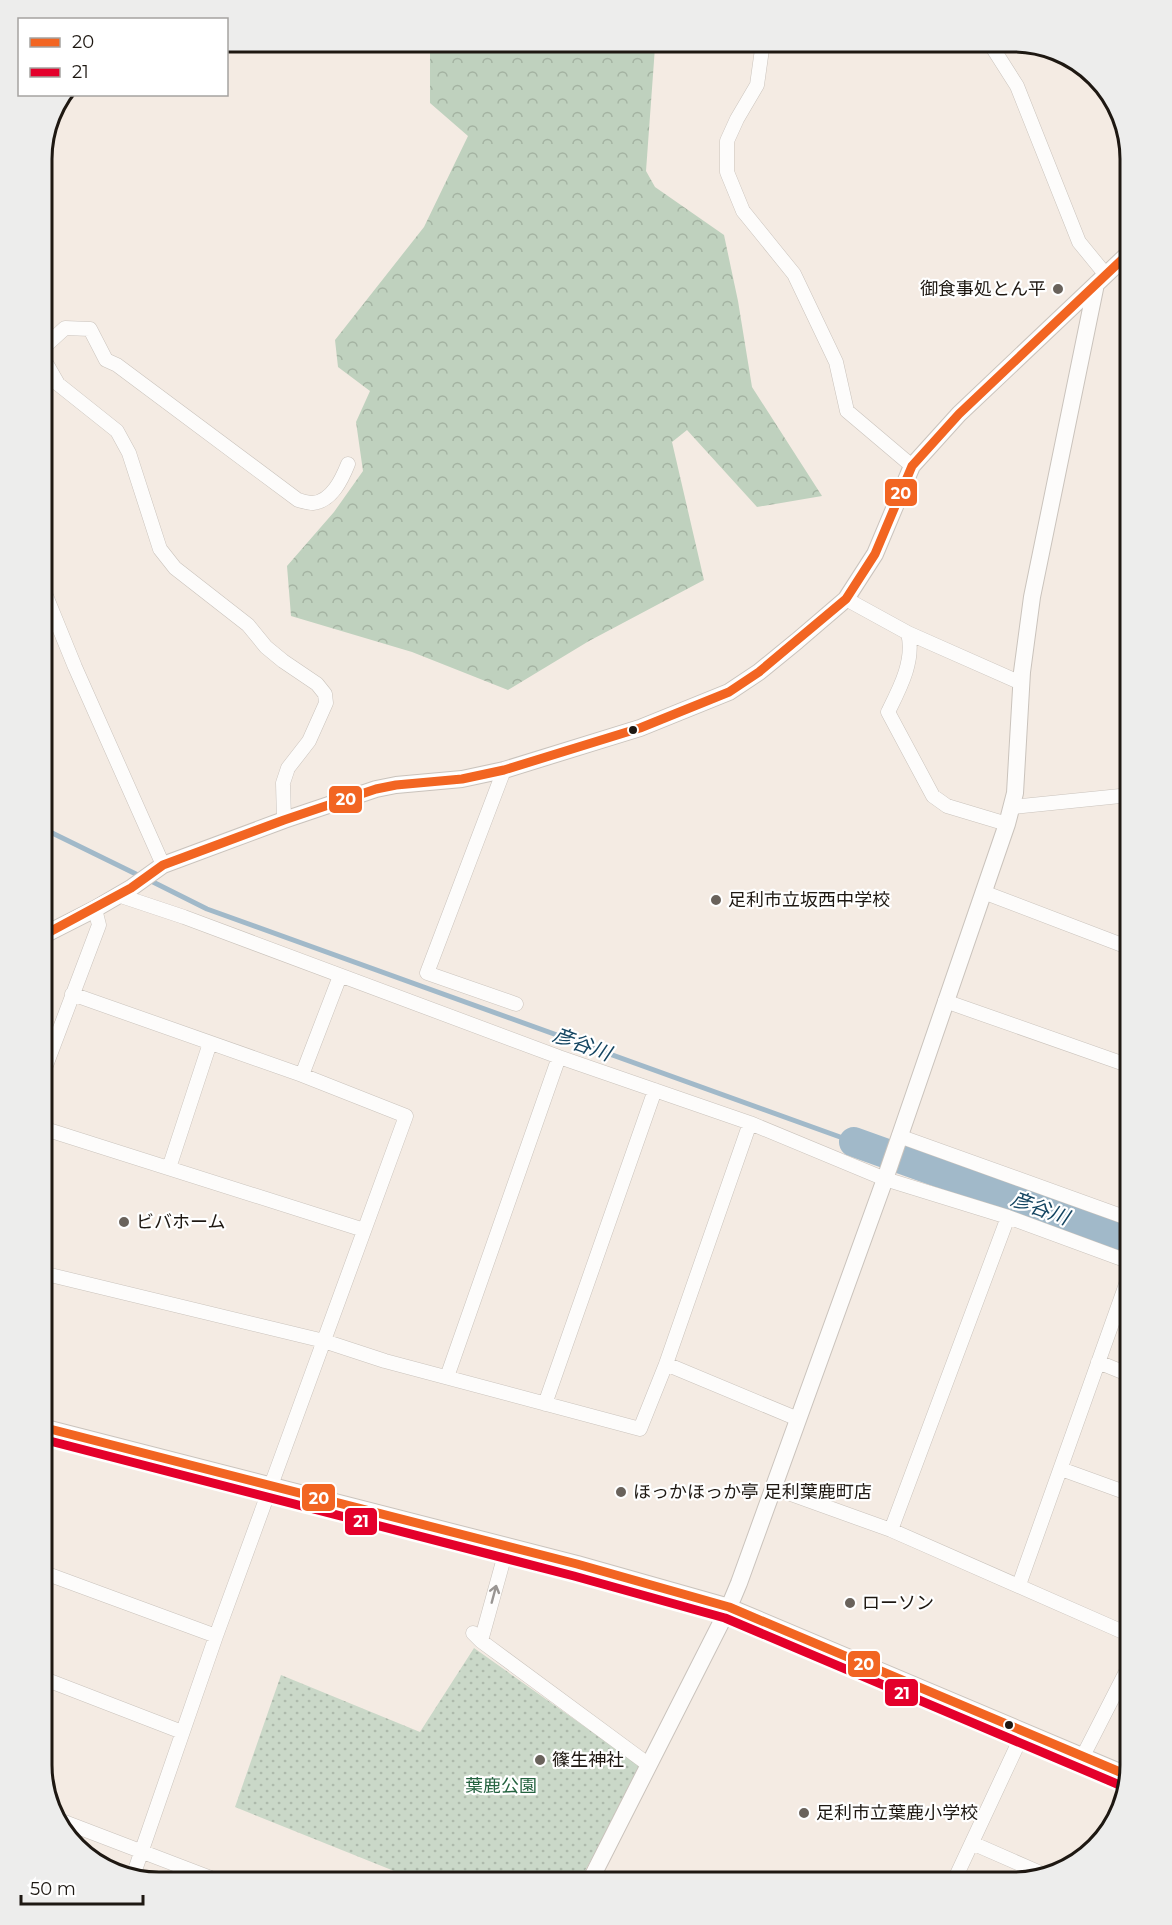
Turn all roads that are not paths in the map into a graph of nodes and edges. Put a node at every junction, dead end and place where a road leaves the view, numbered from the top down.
1 (761, 53) edge
2 (996, 53) edge
3 (1120, 261) edge
4 (1101, 279) junction
5 (53, 339) edge
6 (53, 375) edge
7 (348, 464) dead end
8 (912, 466) junction
9 (846, 599) junction
10 (53, 612) edge
11 (908, 633) junction
12 (1021, 683) junction
13 (504, 770) junction
14 (1120, 796) edge
15 (1012, 807) junction
16 (284, 820) junction
17 (1007, 824) junction
18 (159, 867) junction
19 (124, 892) junction
20 (983, 892) junction
21 (95, 909) junction
22 (53, 931) edge
23 (1120, 944) edge
24 (340, 976) junction
25 (72, 994) junction
26 (945, 1001) junction
27 (516, 1004) dead end
28 (210, 1042) junction
29 (52, 1047) edge
30 (559, 1057) junction
31 (1120, 1062) edge
32 (302, 1075) junction
33 (655, 1090) junction
34 (750, 1123) junction
35 (52, 1131) edge
36 (897, 1141) junction
37 (168, 1168) junction
38 (886, 1174) junction
39 (1120, 1216) edge
40 (1008, 1217) junction
41 (364, 1230) junction
42 (1120, 1258) edge
43 (52, 1275) edge
44 (1120, 1301) edge
45 (324, 1341) junction
46 (1098, 1362) junction
47 (666, 1364) junction
48 (1120, 1371) edge
49 (447, 1377) junction
50 (544, 1404) junction
51 (798, 1419) junction
52 (52, 1430) edge
53 (1061, 1469) junction
54 (272, 1486) junction
55 (774, 1488) junction
56 (1120, 1490) edge
57 (891, 1530) junction
58 (507, 1547) junction
59 (52, 1576) edge
60 (1019, 1585) junction
61 (729, 1607) junction
62 (1120, 1630) edge
63 (216, 1636) junction
64 (52, 1682) edge
65 (1120, 1684) edge
66 (1024, 1731) junction
67 (182, 1732) junction
68 (1083, 1756) junction
69 (649, 1765) junction
70 (1120, 1772) edge
71 (69, 1824) edge
72 (972, 1843) junction
73 (141, 1851) junction
74 (135, 1869) edge
75 (1034, 1870) edge
76 (195, 1872) edge
77 (595, 1872) edge
78 (958, 1872) edge

1 - 8 street
2 - 4 street
3 - 4 street
4 - 8 street
4 - 12 street
5 - 7 street
6 - 16 street
8 - 9 street
9 - 11 street
9 - 13 street
10 - 18 street
11 - 12 street
11 - 17 street
12 - 15 street
13 - 16 street
13 - 27 street
14 - 15 street
15 - 17 street
16 - 18 street
17 - 20 street
18 - 19 street
19 - 21 street
19 - 24 street
20 - 23 street
20 - 26 street
21 - 22 street
21 - 25 street
24 - 30 street
24 - 32 street
25 - 28 street
25 - 29 street
26 - 31 street
26 - 36 street
28 - 32 street
28 - 37 street
30 - 33 street
30 - 49 street
32 - 41 street
33 - 34 street
33 - 50 street
34 - 38 street
34 - 47 street
35 - 37 street
36 - 38 street
36 - 39 street
37 - 41 street
38 - 40 street
38 - 51 street
40 - 42 street
40 - 57 street
41 - 45 street
43 - 45 street
44 - 46 street
45 - 49 street
45 - 54 street
46 - 48 street
46 - 53 street
47 - 50 street
47 - 51 street
49 - 50 street
51 - 55 street
52 - 54 street
53 - 56 street
53 - 60 street
54 - 58 street
54 - 63 street
55 - 57 street
55 - 61 street
57 - 60 street
58 - 61 street
69 -> 58 street
59 - 63 street
60 - 62 street
61 - 66 street
61 - 69 street
63 - 67 street
64 - 67 street
65 - 68 street
66 - 68 street
66 - 72 street
67 - 73 street
68 - 70 street
69 - 77 street
71 - 73 street
72 - 75 street
72 - 78 street
73 - 74 street
73 - 76 street

